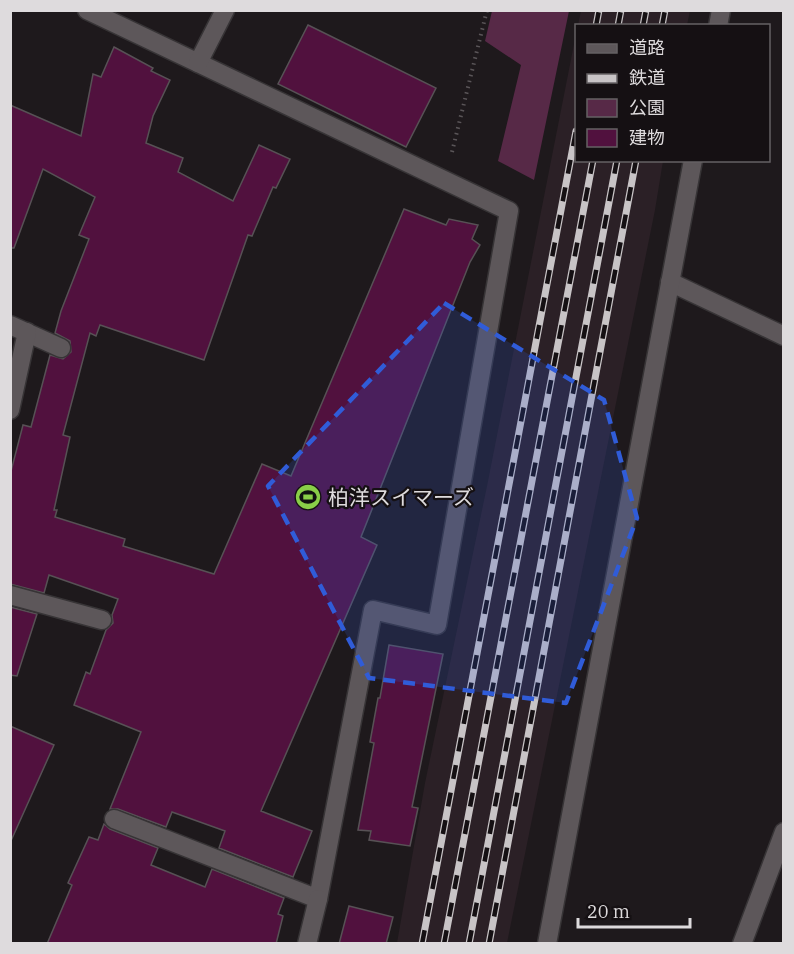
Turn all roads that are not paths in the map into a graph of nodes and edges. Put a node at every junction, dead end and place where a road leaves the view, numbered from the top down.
1 (87, 10) edge
2 (225, 10) edge
3 (198, 63) junction
4 (693, 162) edge
5 (670, 282) junction
6 (19, 329) edge
7 (783, 336) edge
8 (61, 348) dead end
9 (10, 410) edge
10 (10, 595) edge
11 (102, 620) dead end
12 (114, 819) dead end
13 (781, 845) edge
14 (318, 898) junction
15 (307, 944) edge
16 (547, 944) edge
17 (742, 944) edge

1 - 3 street
2 - 3 street
3 - 14 street
4 - 5 street
5 - 7 street
5 - 16 street
6 - 8 street
6 - 9 street
10 - 11 street
12 - 14 street
13 - 17 street
14 - 15 street

